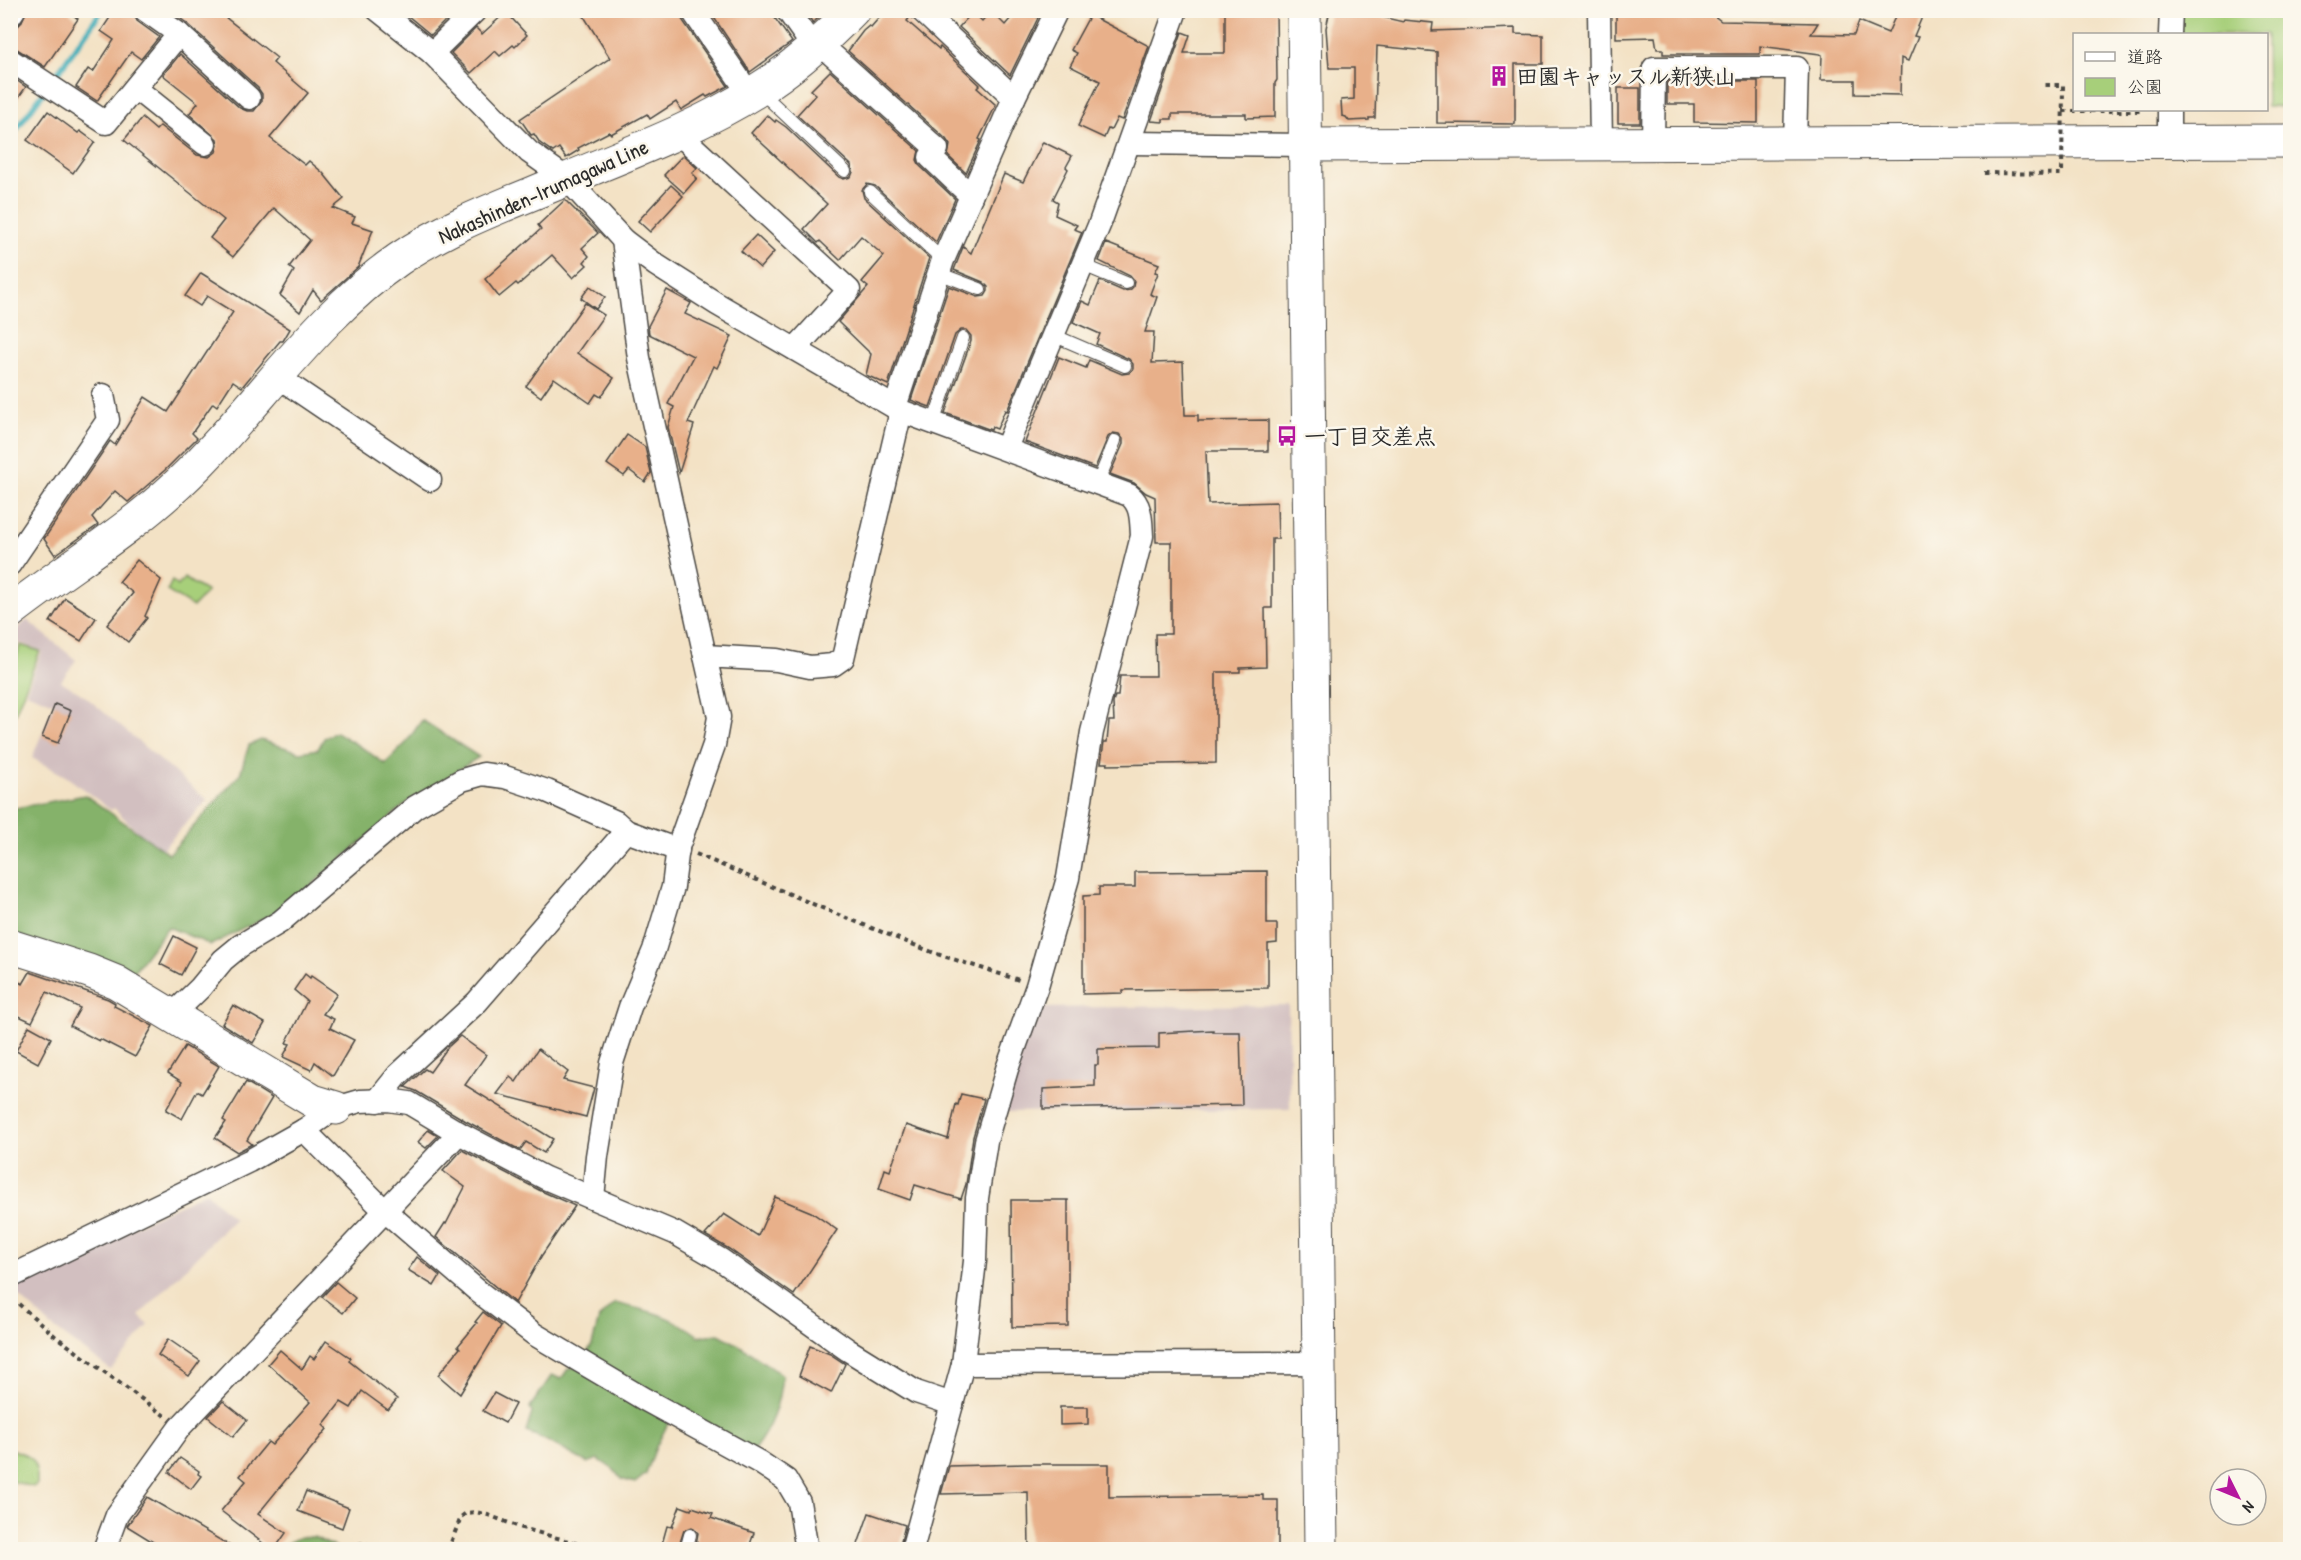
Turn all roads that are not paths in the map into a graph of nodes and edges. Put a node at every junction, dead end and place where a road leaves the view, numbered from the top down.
1 (14, 10) edge
2 (145, 10) edge
3 (378, 10) edge
4 (476, 10) edge
5 (692, 10) edge
6 (787, 10) edge
7 (853, 10) edge
8 (921, 10) edge
9 (1057, 10) edge
10 (1176, 10) edge
11 (1304, 10) edge
12 (1599, 10) edge
13 (2170, 10) edge
14 (10, 16) edge
15 (2170, 33) edge
16 (179, 34) junction
17 (817, 46) junction
18 (432, 52) junction
19 (10, 60) edge
20 (135, 88) junction
21 (754, 93) junction
22 (249, 98) dead end
23 (1014, 98) junction
24 (2169, 111) edge
25 (677, 132) junction
26 (2290, 141) edge
27 (2169, 142) junction
28 (1130, 143) junction
29 (1795, 143) junction
30 (205, 144) dead end
31 (1601, 144) junction
32 (1653, 144) junction
33 (1306, 145) junction
34 (845, 171) dead end
35 (567, 179) junction
36 (870, 192) dead end
37 (971, 196) junction
38 (623, 240) junction
39 (1083, 265) junction
40 (940, 266) junction
41 (1126, 283) dead end
42 (980, 289) dead end
43 (1053, 335) junction
44 (963, 338) dead end
45 (795, 349) junction
46 (1125, 366) dead end
47 (278, 377) junction
48 (104, 395) dead end
49 (898, 409) junction
50 (933, 423) junction
51 (1115, 441) dead end
52 (1006, 448) junction
53 (430, 480) dead end
54 (1098, 483) junction
55 (10, 564) edge
56 (10, 612) edge
57 (705, 656) junction
58 (626, 831) junction
59 (678, 848) junction
60 (10, 946) edge
61 (171, 1016) junction
62 (377, 1101) junction
63 (336, 1108) junction
64 (304, 1130) junction
65 (459, 1133) junction
66 (593, 1198) junction
67 (384, 1210) junction
68 (10, 1278) edge
69 (1319, 1363) junction
70 (963, 1364) junction
71 (952, 1404) junction
72 (690, 1535) dead end
73 (104, 1550) edge
74 (686, 1550) edge
75 (807, 1550) edge
76 (912, 1550) edge
77 (1321, 1550) edge

1 - 14 street
2 - 16 street
3 - 18 street
4 - 18 street
5 - 21 street
6 - 17 street
7 - 17 street, Nakashinden-Irumagawa Line
8 - 23 street
9 - 23 street
10 - 28 street
11 - 33 street
12 - 31 street
13 - 15 street
16 - 20 street
16 - 22 street
17 - 21 street, Nakashinden-Irumagawa Line
17 - 37 street
18 - 35 street
19 - 20 street
20 - 30 street
21 - 25 street, Nakashinden-Irumagawa Line
21 - 34 lane
23 - 37 street
24 - 27 street
25 - 35 street, Nakashinden-Irumagawa Line
25 - 45 street
26 - 27 street
27 - 29 street
28 - 33 street
28 - 39 street
29 - 32 street
29 - 32 street
31 - 32 street
31 - 33 street
33 - 69 street
35 - 38 street
35 - 47 street, Nakashinden-Irumagawa Line
36 - 40 lane
37 - 40 street
38 - 45 street
38 - 57 street
39 - 41 lane
39 - 43 street
40 - 42 lane
40 - 49 street
43 - 46 lane
43 - 52 street
44 - 50 lane
45 - 49 street
47 - 53 street
47 - 56 street, Nakashinden-Irumagawa Line
48 - 55 street
49 - 50 street
49 - 57 street
50 - 52 street
51 - 54 lane
52 - 54 street
54 - 70 street
57 - 59 street
58 - 59 street
58 - 61 street
58 - 62 street
59 - 66 street
60 - 61 street
61 - 63 street
62 - 63 street
62 - 65 street
63 - 64 street
64 - 67 street
64 - 68 street
65 - 66 street
65 - 67 street
66 - 71 street
67 - 73 street
67 - 75 street
69 - 70 street
69 - 77 street
70 - 71 street
71 - 76 street
72 - 74 lane

